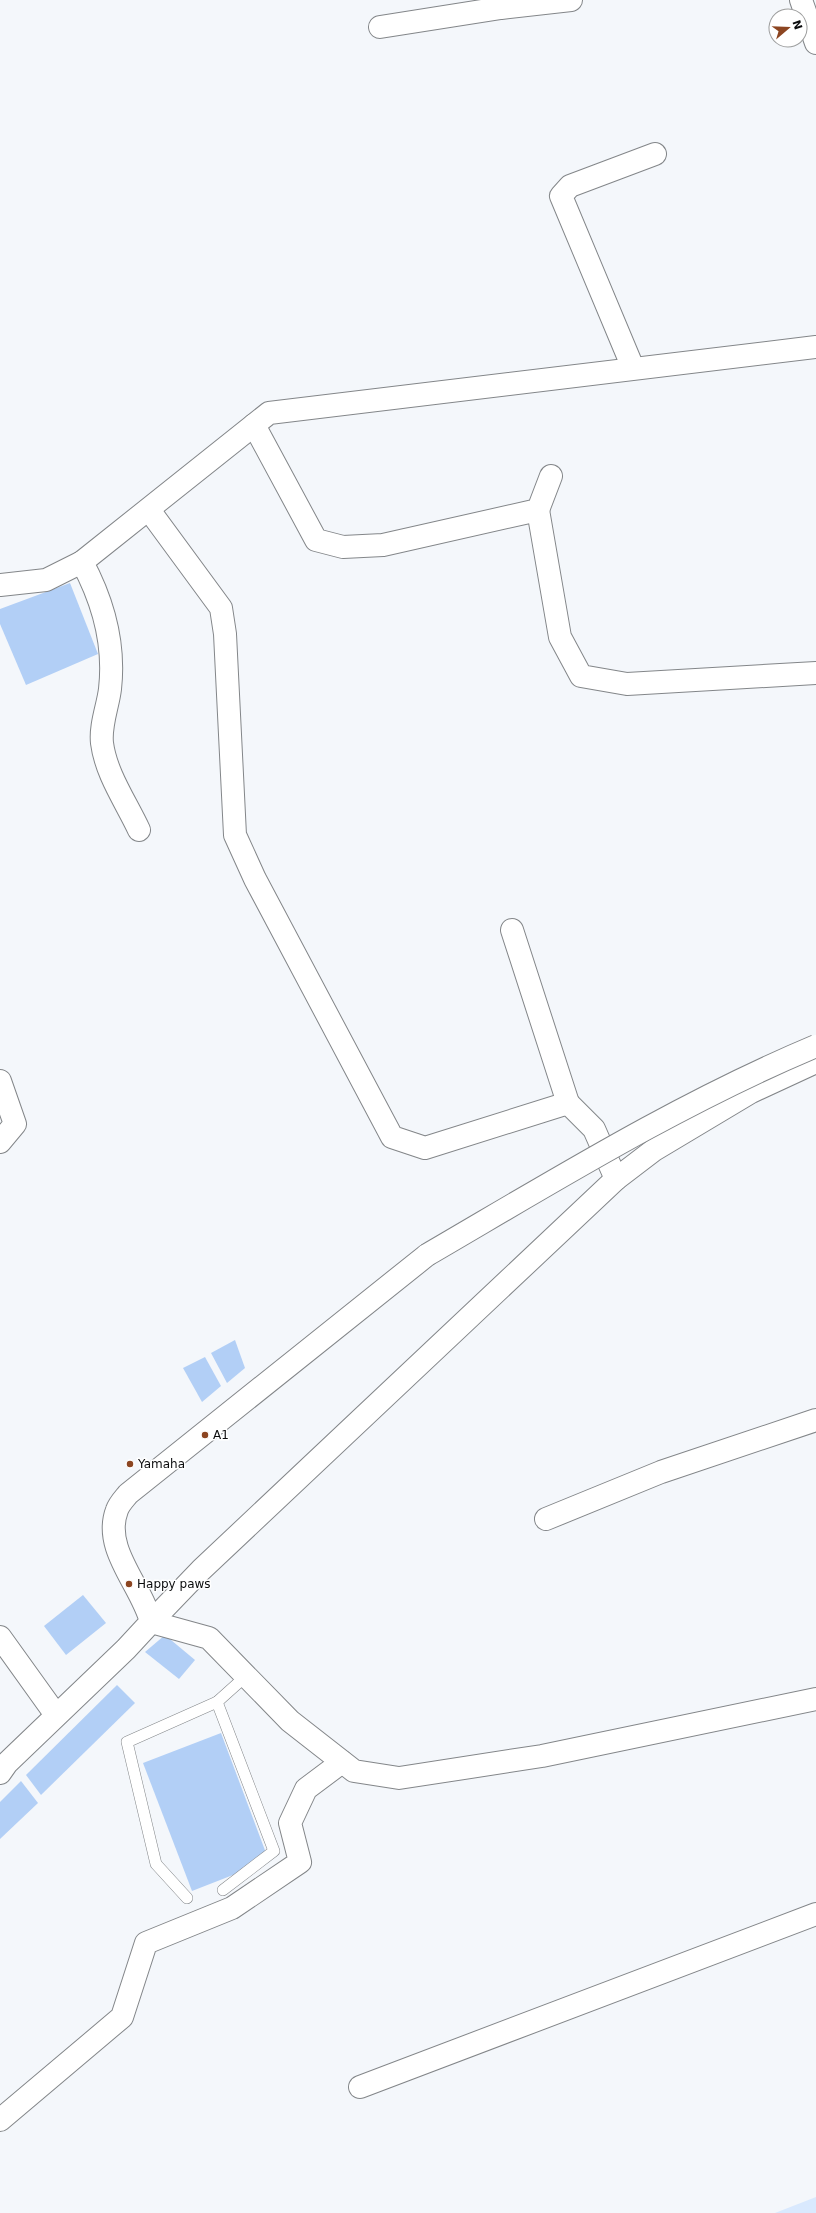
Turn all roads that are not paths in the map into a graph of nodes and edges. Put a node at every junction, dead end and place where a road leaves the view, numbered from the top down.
1 (571, 0) edge
2 (801, 0) edge
3 (380, 27) dead end
4 (816, 42) edge
5 (655, 154) dead end
6 (816, 346) edge
7 (633, 368) junction
8 (254, 425) junction
9 (551, 476) dead end
10 (149, 510) junction
11 (538, 510) junction
12 (82, 562) junction
13 (0, 585) edge
14 (816, 673) edge
15 (139, 830) dead end
16 (512, 930) dead end
17 (816, 1046) edge
18 (816, 1062) edge
19 (0, 1081) edge
20 (568, 1103) junction
21 (0, 1142) edge
22 (616, 1179) junction
23 (816, 1420) edge
24 (546, 1519) dead end
25 (151, 1622) junction
26 (0, 1636) edge
27 (246, 1676) junction
28 (816, 1699) edge
29 (218, 1702) junction
30 (56, 1715) junction
31 (342, 1762) junction
32 (2, 1768) edge
33 (223, 1890) dead end
34 (187, 1898) dead end
35 (816, 1914) edge
36 (360, 2087) dead end
37 (0, 2120) edge

1 - 3 street
2 - 4 street
5 - 7 street
6 - 7 street
7 - 8 street
8 - 10 street
8 - 11 street
9 - 11 street
10 - 12 street
10 - 20 street
11 - 14 street
12 - 13 street
12 - 15 street
16 - 20 street
17 - 25 street, bridge
18 - 22 street
19 - 21 street
20 - 22 street
22 - 25 street
23 - 24 street
25 - 27 street
25 - 30 street
26 - 30 street
27 - 29 lane
27 - 31 street
28 - 31 street
29 - 33 lane
29 - 34 lane
30 - 32 street
31 - 37 street
35 - 36 street

